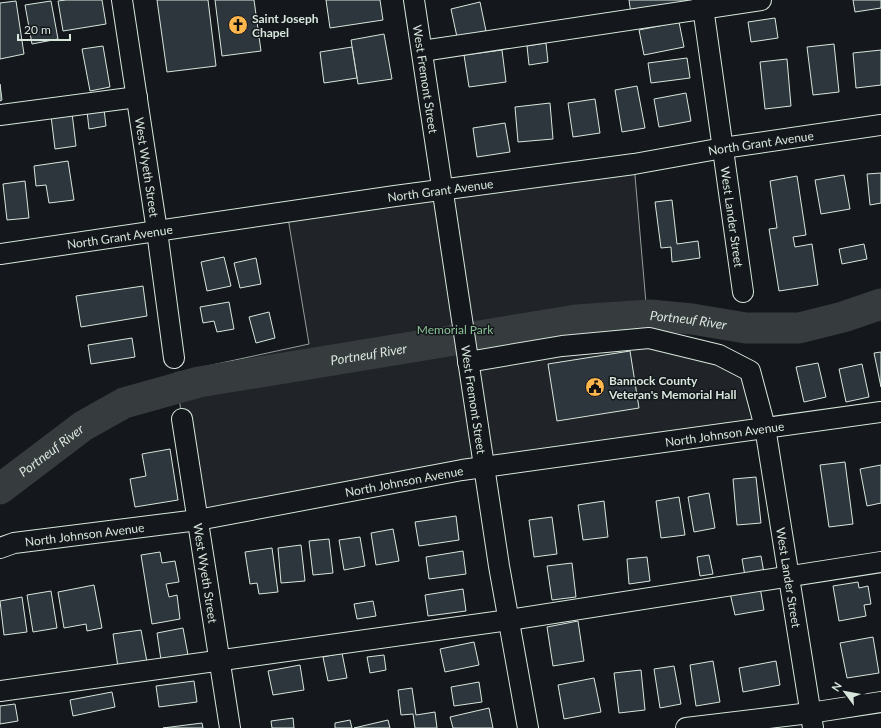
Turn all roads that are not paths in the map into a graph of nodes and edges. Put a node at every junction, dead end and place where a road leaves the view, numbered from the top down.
1 (122, 0) edge
2 (414, 0) edge
3 (761, 0) edge
4 (703, 4) edge
5 (422, 51) junction
6 (137, 98) junction
7 (0, 115) edge
8 (881, 125) edge
9 (723, 148) junction
10 (443, 189) junction
11 (158, 231) junction
12 (0, 254) edge
13 (743, 292) dead end
14 (174, 358) dead end
15 (468, 362) junction
16 (881, 412) edge
17 (182, 419) dead end
18 (765, 427) junction
19 (485, 467) junction
20 (198, 520) junction
21 (0, 548) edge
22 (881, 562) edge
23 (789, 576) junction
24 (509, 620) junction
25 (220, 661) junction
26 (0, 691) edge
27 (881, 702) edge
28 (812, 721) edge
29 (230, 728) edge
30 (528, 728) edge
31 (686, 728) edge

1 - 6 street, West Wyeth Street
2 - 5 street, West Fremont Street
3 - 4 street
4 - 5 street
4 - 9 street, West Lander Street
5 - 10 street, West Fremont Street
6 - 7 street
6 - 11 street, West Wyeth Street
8 - 9 street, North Grant Avenue
9 - 10 street, North Grant Avenue
9 - 13 street, West Lander Street
10 - 11 street, North Grant Avenue
10 - 15 street, West Fremont Street
11 - 12 street, North Grant Avenue
11 - 14 street, West Wyeth Street
15 - 18 street, West Lander Street
15 - 19 street, West Fremont Street
16 - 18 street, North Johnson Avenue
17 - 20 street, West Wyeth Street
18 - 19 street, North Johnson Avenue
18 - 23 street, West Lander Street
19 - 20 street, North Johnson Avenue
19 - 24 street, West Fremont Street
20 - 21 street, North Johnson Avenue
20 - 25 street, West Wyeth Street
22 - 23 street
23 - 24 street
23 - 28 street, West Lander Street
24 - 25 street
24 - 30 street, West Fremont Street
25 - 26 street
25 - 29 street, West Wyeth Street
27 - 28 street
28 - 31 street

